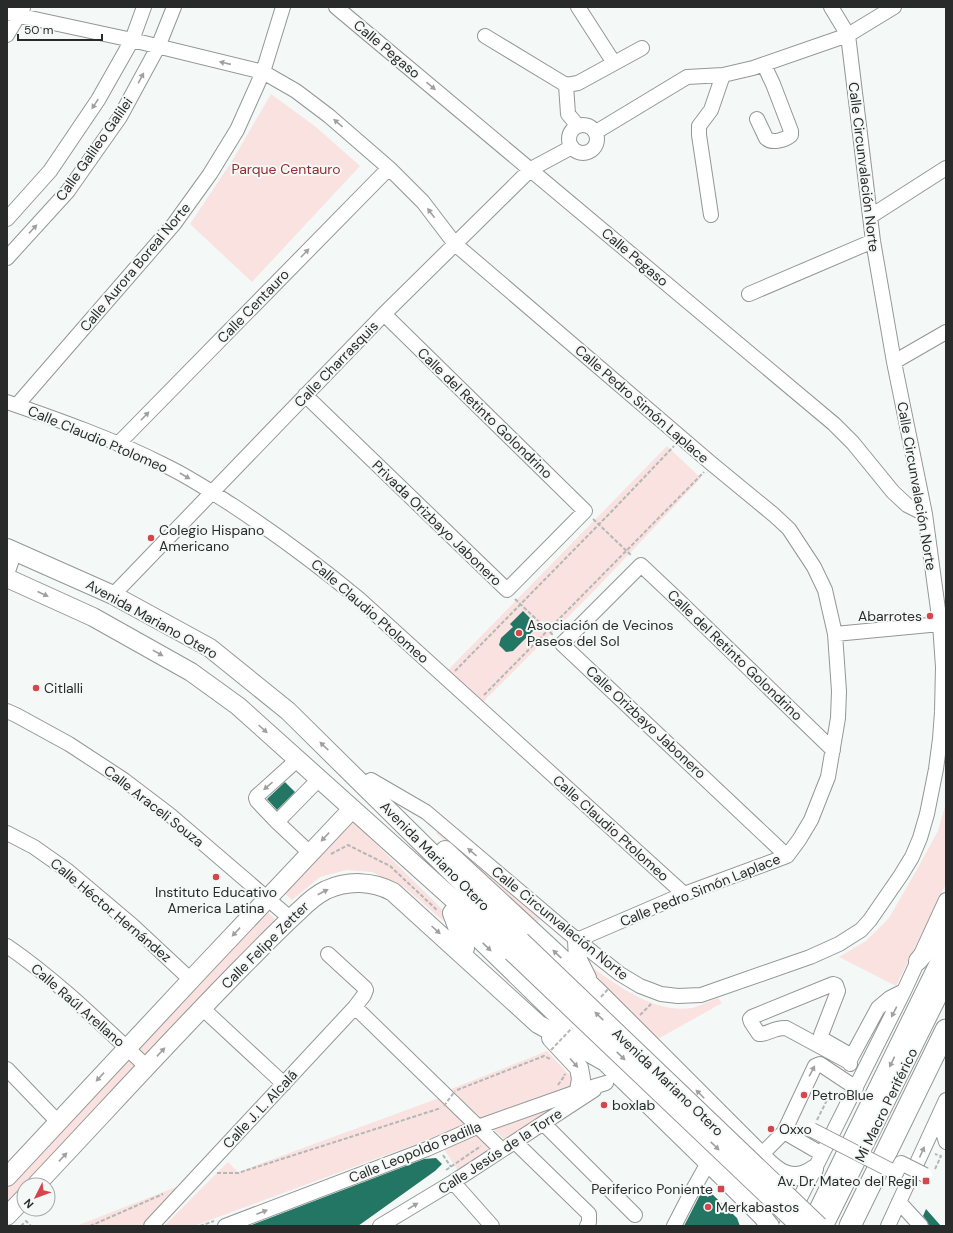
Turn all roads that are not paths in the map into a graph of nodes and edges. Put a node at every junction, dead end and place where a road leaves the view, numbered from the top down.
1 (144, 7) edge
2 (174, 7) edge
3 (283, 7) edge
4 (336, 7) edge
5 (578, 7) edge
6 (831, 7) edge
7 (894, 7) edge
8 (17, 12) edge
9 (848, 34) junction
10 (7, 35) edge
11 (485, 36) dead end
12 (132, 40) junction
13 (158, 47) junction
14 (642, 48) dead end
15 (614, 64) junction
16 (764, 64) junction
17 (263, 72) junction
18 (723, 75) junction
19 (566, 85) junction
20 (757, 119) dead end
21 (578, 126) junction
22 (596, 132) junction
23 (572, 148) junction
24 (389, 168) junction
25 (946, 168) edge
26 (531, 169) junction
27 (711, 215) dead end
28 (870, 216) junction
29 (7, 218) edge
30 (873, 240) junction
31 (455, 244) junction
32 (7, 258) edge
33 (749, 294) dead end
34 (384, 314) junction
35 (946, 332) edge
36 (894, 362) junction
37 (305, 395) junction
38 (12, 404) edge
39 (118, 444) junction
40 (212, 492) junction
41 (585, 511) joint
42 (925, 514) junction
43 (11, 550) edge
44 (639, 568) joint
45 (7, 574) edge
46 (7, 578) edge
47 (113, 595) junction
48 (943, 625) edge
49 (835, 634) junction
50 (7, 711) edge
51 (943, 740) edge
52 (833, 750) junction
53 (297, 760) junction
54 (340, 761) junction
55 (319, 779) junction
56 (371, 780) junction
57 (352, 809) junction
58 (277, 822) junction
59 (7, 833) edge
60 (383, 837) junction
61 (310, 853) junction
62 (787, 856) junction
63 (684, 894) junction
64 (267, 898) junction
65 (946, 900) edge
66 (447, 914) junction
67 (290, 918) junction
68 (946, 925) edge
69 (577, 940) junction
70 (7, 946) edge
71 (516, 947) junction
72 (946, 952) edge
73 (328, 954) dead end
74 (470, 961) junction
75 (918, 961) junction
76 (191, 980) junction
77 (946, 984) edge
78 (596, 990) junction
79 (904, 991) junction
80 (946, 1002) edge
81 (355, 1007) junction
82 (202, 1008) junction
83 (538, 1024) junction
84 (946, 1030) edge
85 (127, 1048) junction
86 (850, 1059) junction
87 (147, 1067) junction
88 (7, 1069) edge
89 (611, 1074) junction
90 (284, 1084) junction
91 (858, 1084) junction
92 (578, 1091) junction
93 (944, 1106) edge
94 (58, 1122) junction
95 (544, 1124) junction
96 (475, 1128) junction
97 (812, 1130) road end
98 (784, 1132) junction
99 (515, 1142) junction
100 (747, 1142) junction
101 (946, 1142) edge
102 (502, 1150) junction
103 (761, 1155) junction
104 (818, 1162) junction
105 (708, 1163) junction
106 (925, 1175) dead end
107 (449, 1176) junction
108 (722, 1176) junction
109 (7, 1177) edge
110 (44, 1177) edge
111 (899, 1202) junction
112 (16, 1206) edge
113 (635, 1215) dead end
114 (7, 1216) edge
115 (7, 1222) edge
116 (890, 1224) edge
117 (12, 1226) edge
118 (151, 1226) edge
119 (225, 1226) edge
120 (380, 1226) edge
121 (492, 1226) edge
122 (587, 1226) edge
123 (674, 1226) edge
124 (770, 1226) edge
125 (786, 1226) edge
126 (800, 1226) edge
127 (812, 1226) edge
128 (820, 1226) edge
129 (826, 1226) edge
130 (836, 1226) edge
131 (850, 1226) edge
132 (921, 1226) edge

1 - 12 street, Calle Galileo Galilei
2 - 13 street, Calle Galileo Galilei
3 - 17 street, Calle Aurora Boreal Norte
4 -> 26 street, Calle Pegaso
5 - 15 street
6 - 9 street, Calle Circunvalación Norte
7 - 9 street
8 - 10 street
8 - 12 street, Calle Pedro Simón Laplace
9 - 16 street
9 - 28 street, Calle Circunvalación Norte
11 - 19 street
12 - 13 street, Calle Pedro Simón Laplace
12 -> 29 street, Calle Galileo Galilei
17 -> 13 street, Calle Pedro Simón Laplace
32 -> 13 street, Calle Galileo Galilei
14 - 15 street
15 - 19 street
16 - 18 street
16 - 20 street
24 -> 17 street, Calle Pedro Simón Laplace
17 - 38 street, Calle Aurora Boreal Norte
18 - 22 street
18 - 27 street
19 - 21 street
21 - 22 street
21 - 23 street
22 - 23 street
23 - 26 street, Calle Charrasquis
31 -> 24 street, Calle Pedro Simón Laplace
39 -> 24 street, Calle Centauro
25 - 28 street
26 - 31 street, Calle Charrasquis
26 - 42 street, Calle Pegaso
28 - 30 street, Calle Circunvalación Norte
30 - 33 street
30 - 36 street, Calle Circunvalación Norte
31 - 34 street, Calle Charrasquis
31 - 49 street, Calle Pedro Simón Laplace
34 - 37 street, Calle Charrasquis
34 - 41 street, Calle del Retinto Golondrino
35 - 36 street
36 - 42 street, Calle Circunvalación Norte
37 - 40 street, Calle Charrasquis
37 - 41 street, Privada Orizbayo Jabonero
38 - 39 street, Calle Claudio Ptolomeo
39 -> 40 street, Calle Claudio Ptolomeo
40 - 47 street, Calle Charrasquis
40 - 63 street, Calle Claudio Ptolomeo
42 - 48 street, Calle Circunvalación Norte
43 - 45 street
43 - 47 main road, Avenida Mariano Otero
44 - 52 street, Calle del Retinto Golondrino
44 - 62 street, Calle Orizbayo Jabonero
46 -> 53 main road, Avenida Mariano Otero
54 -> 47 main road, Avenida Mariano Otero
48 - 49 street
48 - 51 street, Calle Circunvalación Norte
49 - 52 street, Calle Pedro Simón Laplace
50 - 64 street, Calle Araceli Souza
51 - 69 street, Calle Circunvalación Norte
52 - 62 street, Calle Pedro Simón Laplace
53 - 55 main road, Avenida Mariano Otero
53 -> 58 street
54 - 56 main road
54 - 71 main road, Avenida Mariano Otero
55 - 57 main road, Avenida Mariano Otero
55 - 58 street
69 -> 56 street, Calle Circunvalación Norte
78 -> 56 main road
57 - 60 main road, Avenida Mariano Otero
57 -> 61 main road, Calle Felipe Zetter
58 - 61 street
59 - 76 street, Calle Héctor Hernández
60 - 66 main road
60 - 71 main road, Avenida Mariano Otero
61 - 64 main road, Calle Felipe Zetter
62 - 63 street, Calle Pedro Simón Laplace
63 - 69 street, Calle Pedro Simón Laplace
64 - 67 street, Calle Araceli Souza
64 -> 76 main road, Calle Felipe Zetter
65 - 75 street
66 - 74 main road
66 -> 89 main road
67 -> 74 main road, Calle Felipe Zetter
67 - 82 main road, Calle Felipe Zetter
68 - 75 main road
69 - 78 main road
70 - 85 street, Calle Raúl Arellano
71 -> 126 main road, Avenida Mariano Otero, bridge
128 -> 71 main road, Avenida Mariano Otero, bridge
72 -> 127 highway
73 - 81 street, Calle J. L. Alcalá
74 - 83 main road, Calle Felipe Zetter
75 - 79 street
76 - 85 main road, Calle Felipe Zetter
77 - 129 street, Mi Macro Periférico
100 -> 78 main road
79 - 86 street
79 -> 91 street
80 - 130 street, Mi Macro Periférico
81 - 90 street, Calle J. L. Alcalá
81 - 96 street
87 -> 82 main road, Calle Felipe Zetter
82 - 90 street
83 - 89 main road, Calle Felipe Zetter
83 -> 92 main road
84 - 131 highway
85 - 87 street, Calle Raúl Arellano
85 -> 94 main road, Calle Felipe Zetter
86 - 86 street
86 - 91 street
110 -> 87 main road, Calle Felipe Zetter
88 - 94 street
89 - 92 street, Calle Leopoldo Padilla
89 - 95 street, Calle Jesús de la Torre
89 - 105 main road
90 - 118 street, Calle J. L. Alcalá
98 -> 91 street
91 - 104 street
92 - 96 street, Calle Leopoldo Padilla
93 - 101 street
111 -> 93 street
94 - 109 main road, Calle Felipe Zetter
95 - 99 street, Calle Jesús de la Torre
95 - 113 street
96 - 102 street
119 -> 96 street, Calle Leopoldo Padilla
97 - 106 street, bridge
98 - 103 street
98 - 104 street
99 - 102 street, Calle Jesús de la Torre
99 - 122 street
100 - 103 main road
100 - 108 main road
102 - 107 street, Calle Jesús de la Torre
103 - 104 main road
104 - 125 street
105 - 108 main road
105 - 123 street
120 -> 107 street, Calle Jesús de la Torre
107 - 121 street
108 - 124 main road
111 - 116 street
111 - 132 street
112 - 114 main road
115 - 117 street

